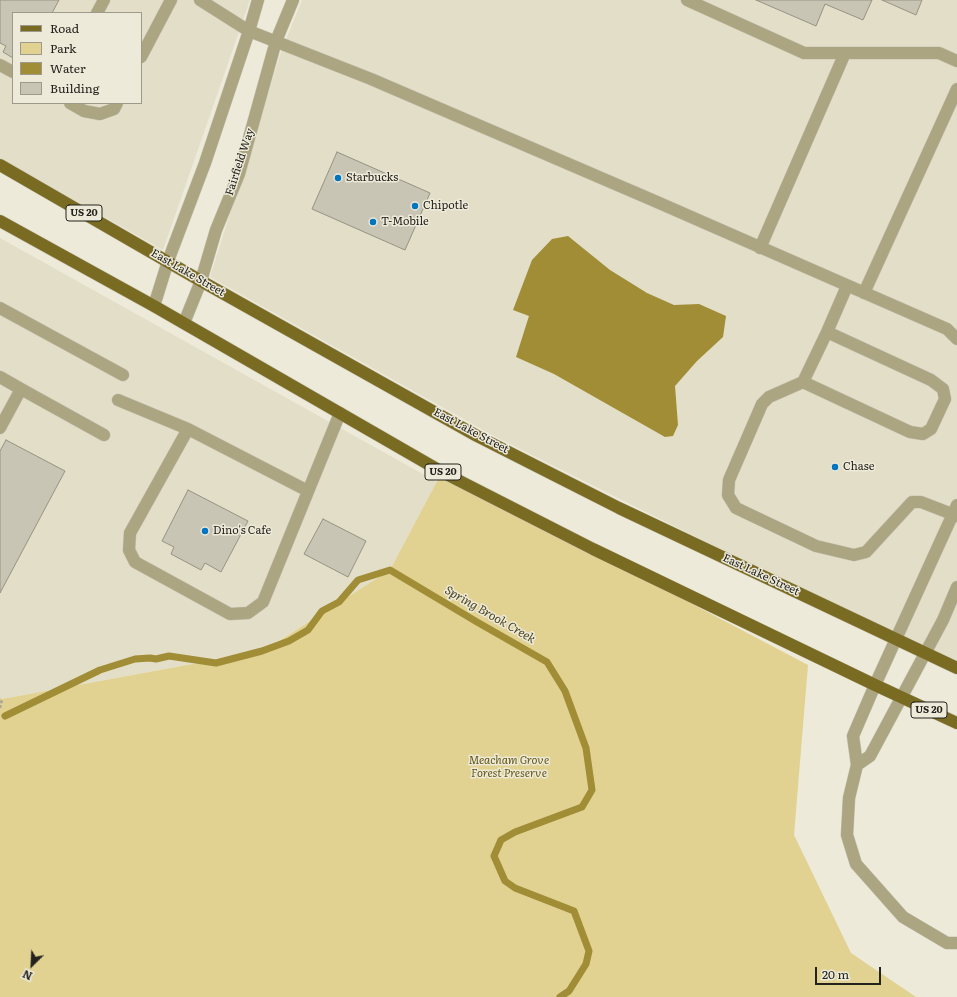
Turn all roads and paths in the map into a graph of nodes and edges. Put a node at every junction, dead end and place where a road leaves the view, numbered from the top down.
1 (104, 0) edge
2 (171, 0) edge
3 (200, 0) edge
4 (258, 0) edge
5 (293, 0) edge
6 (687, 0) edge
7 (98, 12) edge
8 (249, 31) junction
9 (276, 41) junction
10 (845, 53) junction
11 (142, 55) edge
12 (957, 61) edge
13 (0, 65) edge
14 (12, 71) edge
15 (957, 89) edge
16 (72, 104) edge
17 (116, 104) edge
18 (0, 165) edge
19 (0, 221) edge
20 (760, 248) junction
21 (168, 262) junction
22 (201, 281) junction
23 (846, 286) junction
24 (864, 294) junction
25 (154, 306) junction
26 (0, 308) edge
27 (184, 323) junction
28 (827, 332) junction
29 (957, 339) edge
30 (123, 375) dead end
31 (0, 377) edge
32 (803, 382) junction
33 (21, 389) junction
34 (118, 400) dead end
35 (340, 413) junction
36 (0, 428) edge
37 (188, 430) junction
38 (104, 435) dead end
39 (308, 491) junction
40 (956, 512) edge
41 (957, 587) edge
42 (896, 639) junction
43 (925, 653) junction
44 (957, 668) edge
45 (875, 686) junction
46 (901, 697) junction
47 (2, 699) dead end
48 (0, 708) edge
49 (957, 723) edge
50 (857, 765) junction
51 (957, 943) edge

1 - 7 street
2 - 11 street
3 - 8 street
4 - 8 street
5 - 9 street, Fairfield Way
6 - 10 street
8 - 9 street
8 - 21 street
9 - 20 street
9 - 22 street, Fairfield Way
10 - 12 street
10 - 20 street
13 - 14 street
15 - 24 street
16 - 17 street
18 - 21 main road, East Lake Street / US 20
19 - 25 main road, US 20
20 - 23 street
21 - 22 main road, East Lake Street / US 20
21 - 25 street
22 - 27 street, Fairfield Way
22 - 42 main road, East Lake Street / US 20
23 - 24 street
23 - 28 street
24 - 29 street
25 - 27 main road, US 20
26 - 30 street
27 - 35 main road, US 20
28 - 32 street
28 - 32 street
31 - 33 street
32 - 40 street
33 - 36 street
33 - 38 street
34 - 37 street
35 - 39 street
35 - 45 main road, US 20
37 - 39 street
37 - 39 street
40 - 42 street
41 - 43 street
42 - 43 main road, East Lake Street / US 20
42 - 45 street
43 - 44 main road, East Lake Street / US 20
43 - 46 street
45 - 46 main road, US 20
45 - 50 street
46 - 49 main road, US 20
46 - 50 street
47 - 48 path
50 - 51 street

